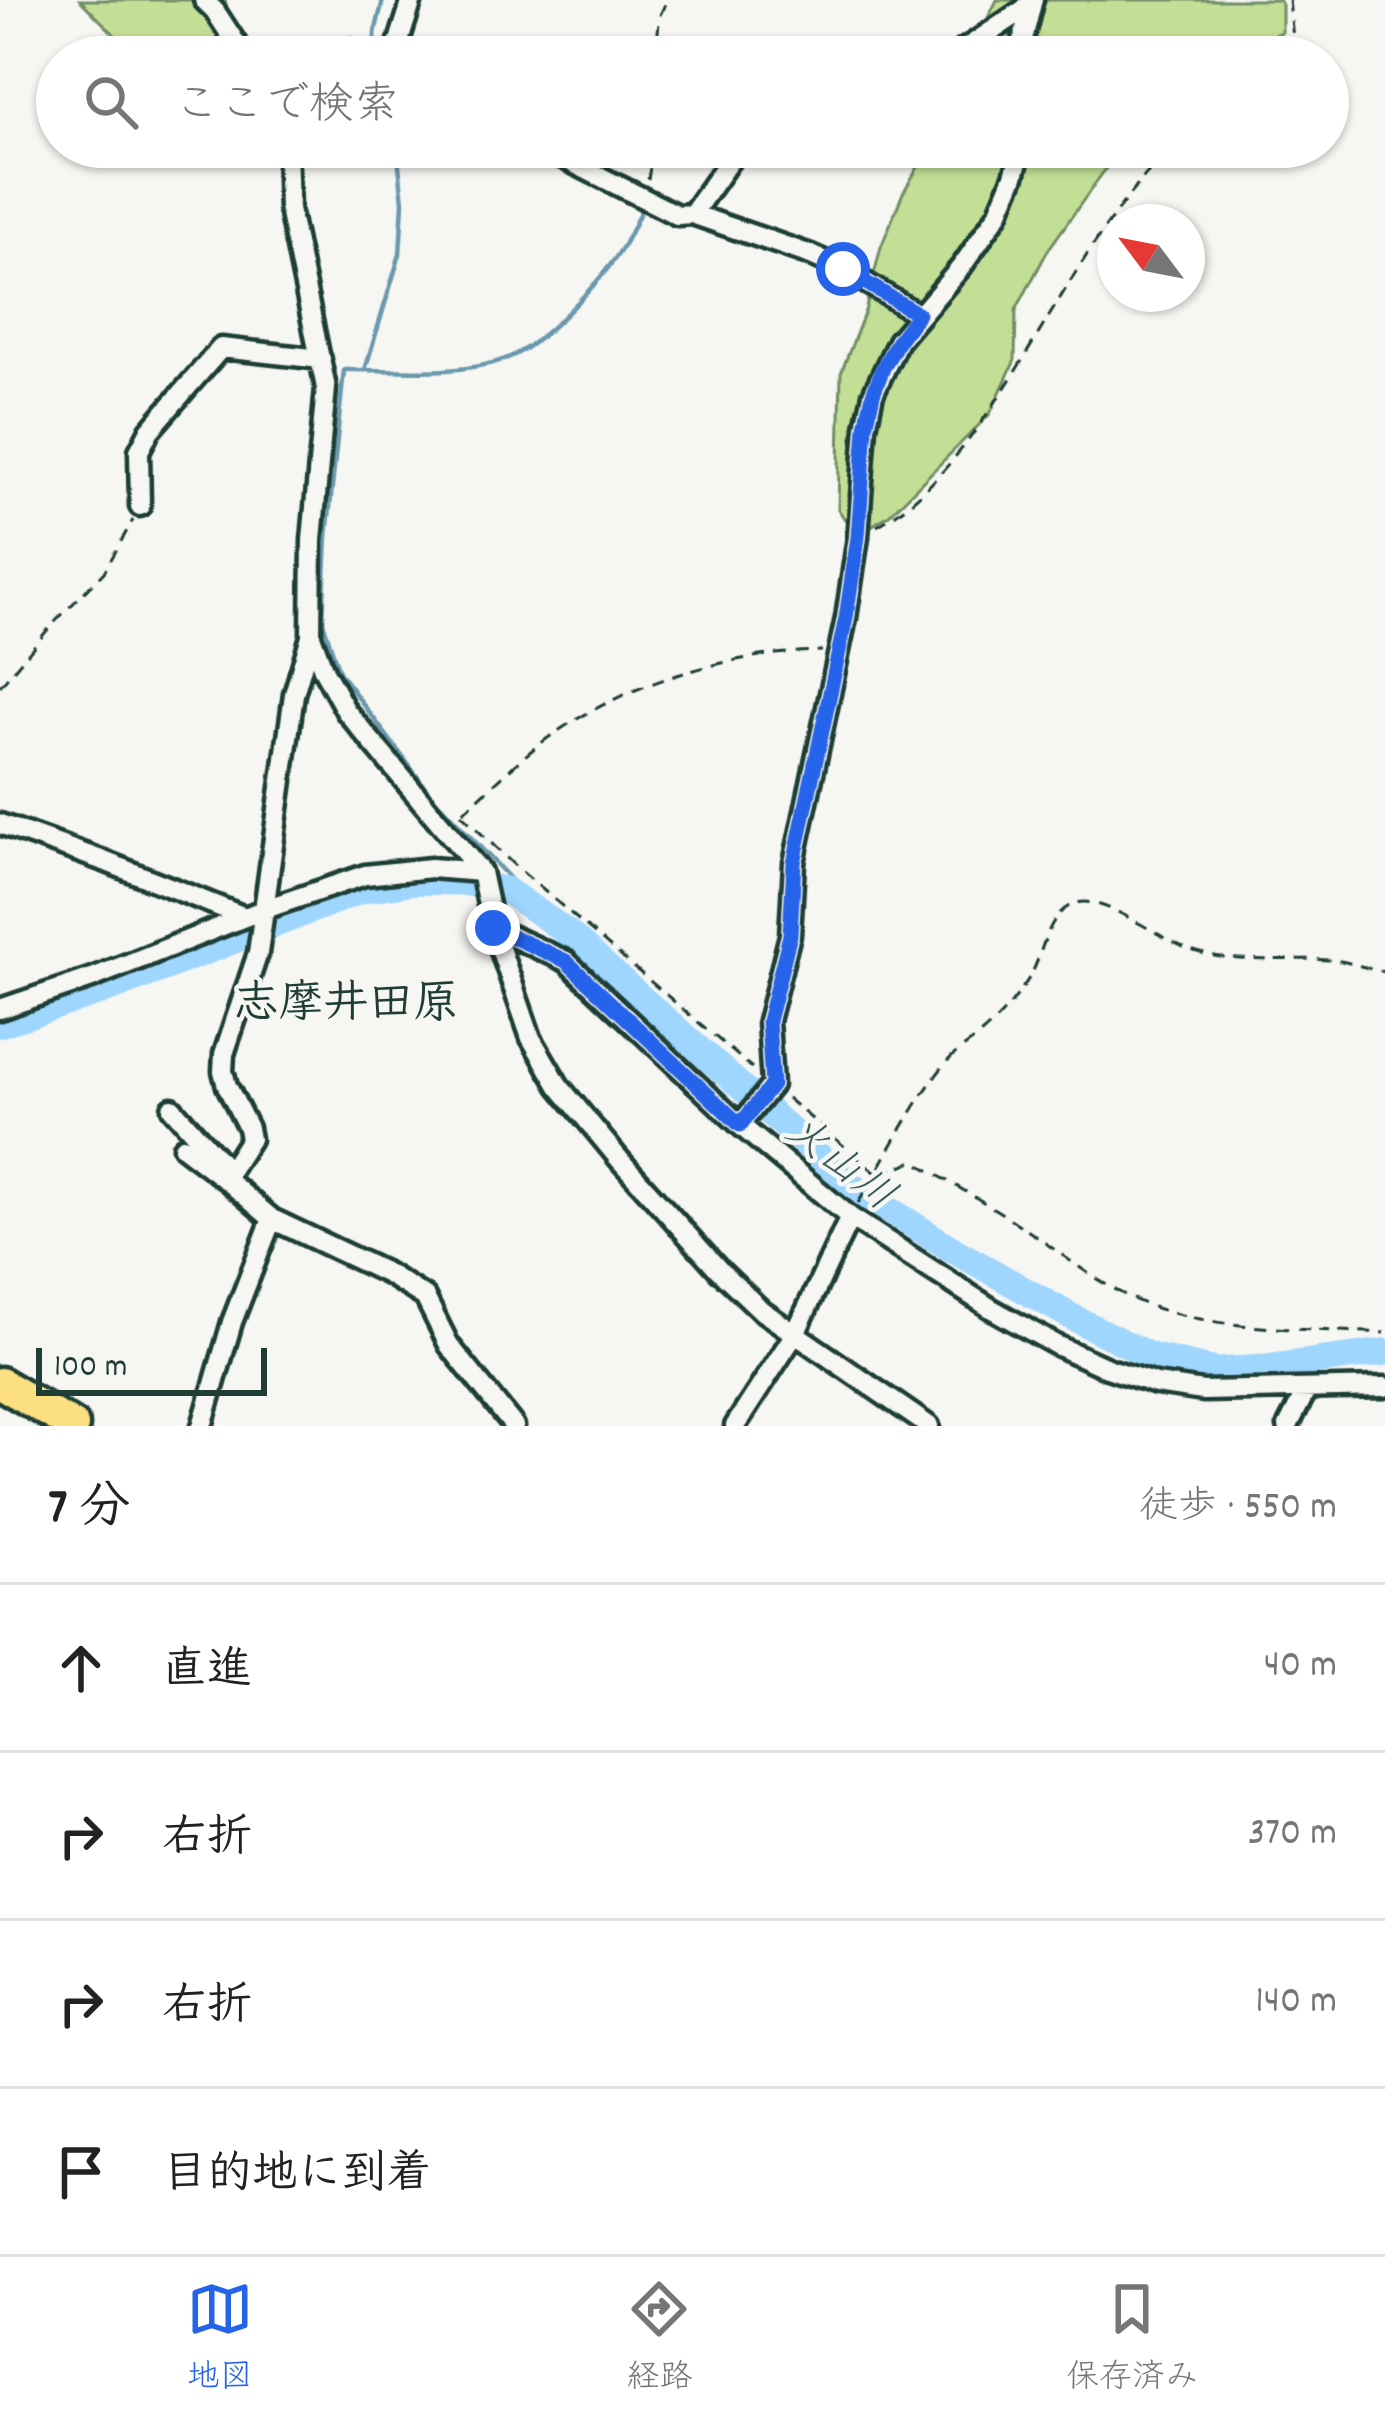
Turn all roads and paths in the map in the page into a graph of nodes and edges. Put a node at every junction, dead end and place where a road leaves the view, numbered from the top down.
1 (204, 0) edge
2 (412, 0) edge
3 (667, 0) edge
4 (1033, 0) edge
5 (1288, 0) edge
6 (231, 36) edge
7 (401, 36) edge
8 (658, 36) edge
9 (984, 36) edge
10 (1024, 36) edge
11 (1292, 36) edge
12 (288, 168) edge
13 (583, 168) edge
14 (650, 168) edge
15 (724, 168) edge
16 (1016, 168) edge
17 (1154, 168) edge
18 (645, 199) junction
19 (692, 214) junction
20 (918, 314) junction
21 (321, 359) junction
22 (140, 506) joint
23 (858, 537) junction
24 (311, 636) junction
25 (839, 651) junction
26 (0, 686) edge
27 (0, 824) edge
28 (481, 872) junction
29 (265, 909) junction
30 (244, 917) junction
31 (493, 928) junction
32 (1385, 972) edge
33 (0, 1009) edge
34 (770, 1088) junction
35 (172, 1108) dead end
36 (744, 1121) junction
37 (183, 1147) dead end
38 (229, 1177) junction
39 (875, 1177) junction
40 (851, 1213) junction
41 (272, 1220) junction
42 (796, 1332) junction
43 (1385, 1333) edge
44 (0, 1385) edge
45 (1385, 1387) edge
46 (1306, 1390) junction
47 (73, 1426) edge
48 (202, 1426) edge
49 (514, 1426) edge
50 (735, 1426) edge
51 (929, 1426) edge
52 (1288, 1426) edge

1 - 6 street
2 - 7 street
3 - 8 path
4 - 9 street
4 - 10 street
5 - 11 path
12 - 21 street
13 - 18 street
14 - 18 path
15 - 19 street
16 - 20 street
17 - 23 path
18 - 19 street
19 - 20 street
20 - 23 street
21 - 22 street
21 - 24 street
22 - 26 path
23 - 25 street
24 - 28 street
24 - 29 street
25 - 34 street
25 - 34 path
27 - 30 street
28 - 29 street
28 - 31 street
29 - 30 street
29 - 38 street
30 - 33 street
31 - 36 street
31 - 42 street
32 - 39 path
34 - 36 street
34 - 39 path
35 - 38 street
36 - 40 street
37 - 38 street
38 - 41 street
39 - 40 path
39 - 43 path
40 - 42 street
40 - 46 street
41 - 48 street
41 - 49 street
42 - 50 street
42 - 51 street
44 - 47 main road
45 - 46 street
46 - 52 street

